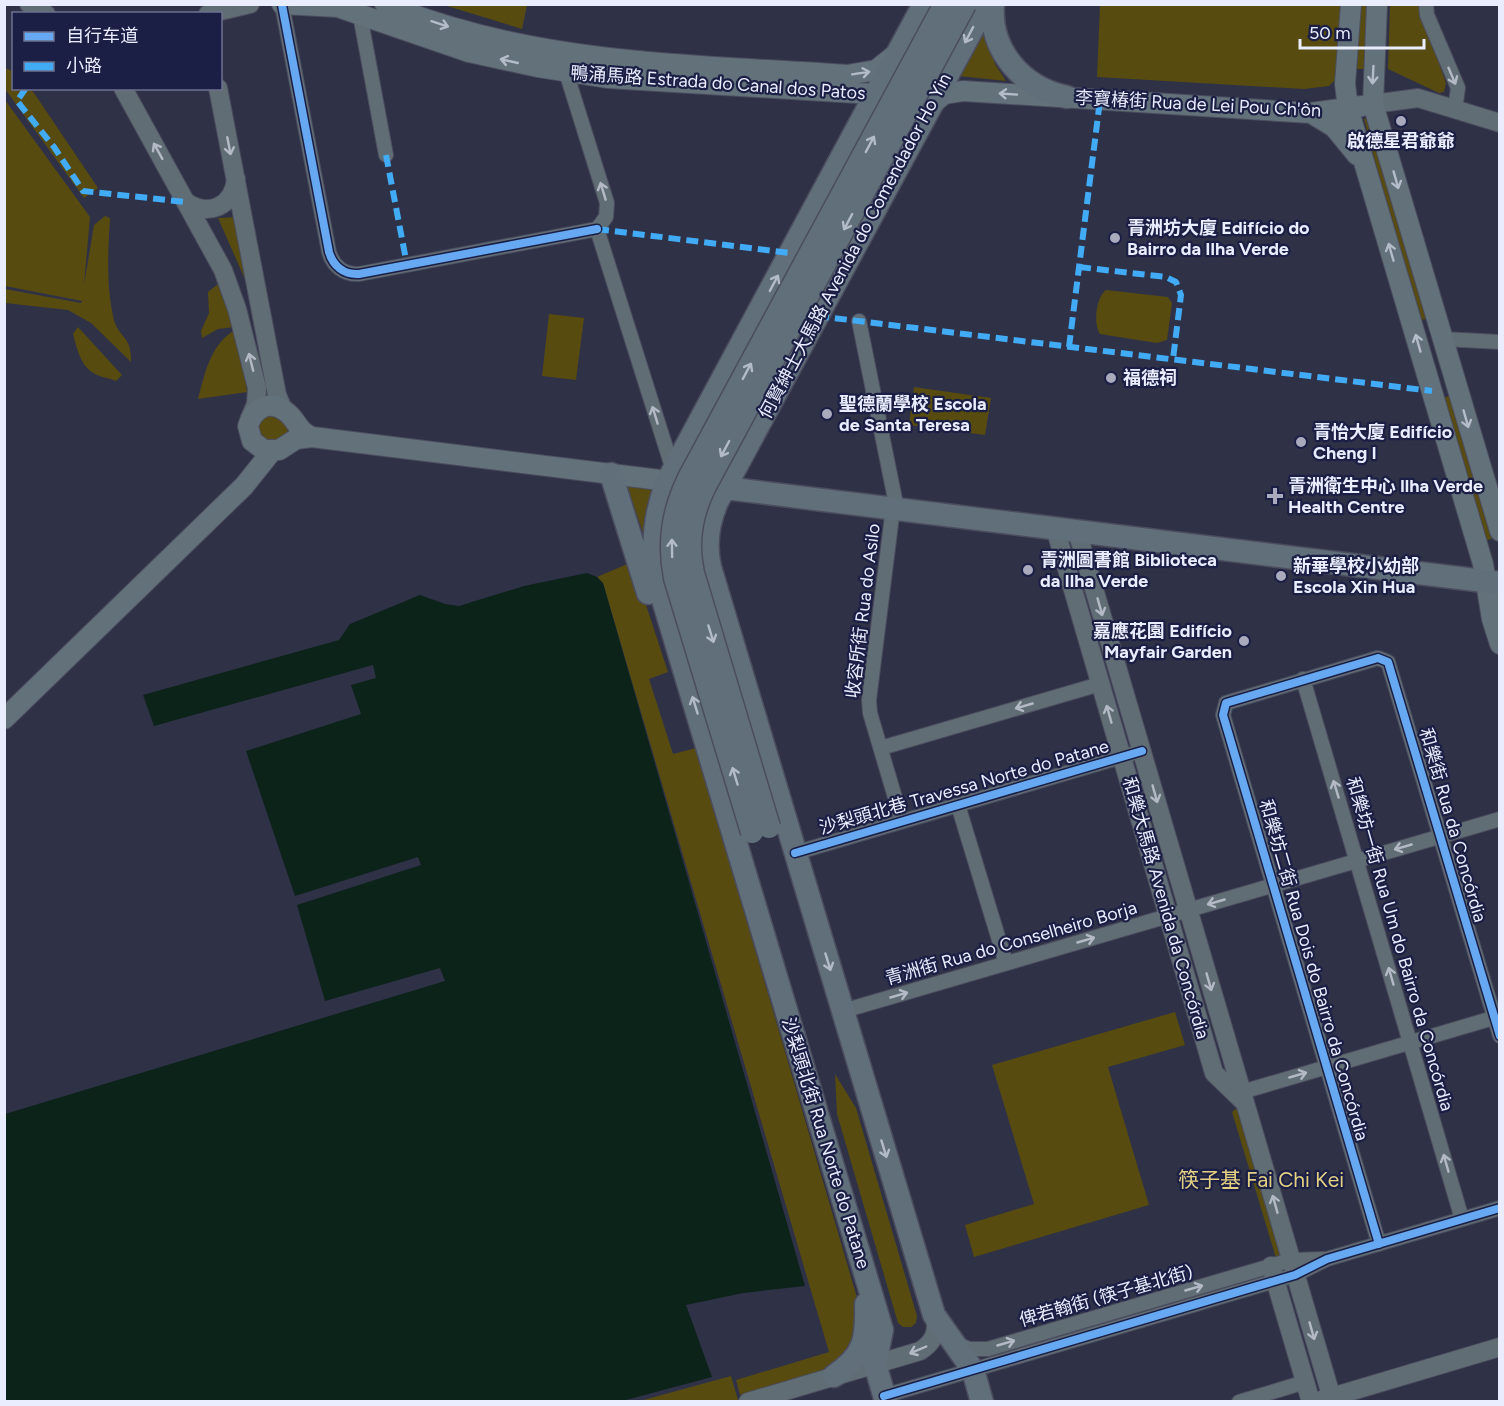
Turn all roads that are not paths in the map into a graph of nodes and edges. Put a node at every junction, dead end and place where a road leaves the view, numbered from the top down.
1 (29, 4) edge
2 (250, 4) edge
3 (282, 4) edge
4 (385, 4) edge
5 (924, 4) edge
6 (945, 4) edge
7 (965, 4) edge
8 (986, 4) edge
9 (993, 4) edge
10 (1350, 4) edge
11 (1377, 4) edge
12 (1426, 4) edge
13 (43, 12) edge
14 (216, 12) edge
15 (360, 15) junction
16 (900, 50) junction
17 (953, 65) junction
18 (566, 72) junction
19 (124, 90) edge
20 (218, 90) edge
21 (876, 94) junction
22 (1067, 97) junction
23 (932, 104) junction
24 (1373, 104) junction
25 (1348, 108) junction
26 (1455, 109) junction
27 (1311, 113) junction
28 (1500, 123) edge
29 (386, 155) dead end
30 (1366, 167) junction
31 (236, 180) junction
32 (186, 202) junction
33 (872, 215) junction
34 (597, 229) junction
35 (800, 235) junction
36 (1428, 288) junction
37 (831, 290) junction
38 (1404, 295) junction
39 (759, 311) junction
40 (859, 321) dead end
41 (1443, 339) junction
42 (1484, 342) junction
43 (1500, 342) edge
44 (1450, 363) junction
45 (1437, 406) junction
46 (287, 414) junction
47 (250, 418) junction
48 (696, 427) junction
49 (312, 437) junction
50 (252, 441) junction
51 (279, 449) junction
52 (611, 474) junction
53 (670, 476) junction
54 (244, 486) junction
55 (725, 488) junction
56 (895, 509) junction
57 (1054, 528) junction
58 (1077, 531) junction
59 (1500, 531) edge
60 (1493, 582) edge
61 (720, 600) junction
62 (668, 615) junction
63 (1500, 644) edge
64 (683, 667) junction
65 (1303, 680) junction
66 (1100, 684) junction
67 (4, 719) edge
68 (881, 748) junction
69 (1142, 751) junction
70 (1122, 757) junction
71 (958, 805) junction
72 (1500, 819) edge
73 (902, 821) junction
74 (760, 830) junction
75 (1440, 836) junction
76 (795, 853) junction
77 (1357, 860) junction
78 (1273, 885) junction
79 (812, 906) junction
80 (1188, 910) junction
81 (1168, 916) junction
82 (760, 922) junction
83 (1006, 963) junction
84 (843, 1011) junction
85 (1497, 1017) edge
86 (1500, 1036) edge
87 (1411, 1042) junction
88 (1326, 1067) junction
89 (1243, 1097) junction
90 (1500, 1208) edge
91 (1462, 1219) junction
92 (1379, 1244) junction
93 (1293, 1268) junction
94 (865, 1272) junction
95 (1273, 1274) junction
96 (934, 1315) junction
97 (952, 1340) junction
98 (1500, 1347) edge
99 (875, 1364) junction
100 (973, 1370) junction
101 (834, 1376) junction
102 (1305, 1382) junction
103 (885, 1399) edge
104 (1326, 1400) edge
105 (748, 1401) edge
106 (982, 1401) edge
107 (1239, 1401) edge
108 (1311, 1401) edge

1 - 13 street
2 - 14 street
3 - 15 main road, 鴨涌馬路 Estrada do Canal dos Patos
3 - 34 street
4 -> 16 main road, 鴨涌馬路 Estrada do Canal dos Patos
5 - 16 main road
74 -> 6 main road, bridge
7 -> 74 main road, bridge
8 -> 17 main road, 何賢紳士大馬路 Avenida do Comendador Ho Yin
9 - 22 main road
10 - 25 main road
11 -> 24 main road
12 -> 26 street
18 -> 15 main road, 鴨涌馬路 Estrada do Canal dos Patos
15 - 29 street
16 - 21 main road
17 - 21 main road
17 - 23 main road, 何賢紳士大馬路 Avenida do Comendador Ho Yin
18 - 21 main road, 鴨涌馬路 Estrada do Canal dos Patos
34 -> 18 street
32 -> 19 street
20 -> 31 street
21 - 35 main road
22 -> 23 main road, 李寶椿街 Rua de Lei Pou Ch'ôn
22 - 27 main road, 李寶椿街 Rua de Lei Pou Ch'ôn
23 - 33 main road, 何賢紳士大馬路 Avenida do Comendador Ho Yin
24 - 25 main road, 李寶椿街 Rua de Lei Pou Ch'ôn
24 - 26 street, 李寶椿街 Rua de Lei Pou Ch'ôn
24 -> 36 main road
25 - 27 main road, 李寶椿街 Rua de Lei Pou Ch'ôn
25 - 30 main road
26 - 28 street, 李寶椿街 Rua de Lei Pou Ch'ôn
27 - 30 main road
38 -> 30 main road
31 - 32 street
31 - 46 street
47 -> 32 street
33 - 35 main road
33 - 37 main road, 何賢紳士大馬路 Avenida do Comendador Ho Yin
53 -> 34 street
39 -> 35 main road
36 - 38 main road
36 - 41 main road
37 - 39 main road
37 - 55 main road, 何賢紳士大馬路 Avenida do Comendador Ho Yin
45 -> 38 main road
39 - 48 main road
40 - 56 street, 收容所街 Rua do Asilo
41 - 42 street
41 - 44 main road
42 - 43 street
42 - 44 street
44 - 45 main road
44 -> 59 main road
45 - 60 main road
46 - 47 main road
46 - 49 main road
46 - 51 main road
47 - 50 main road
48 - 53 main road
48 - 55 main road
49 - 51 main road
49 - 52 main road
50 - 51 main road
50 - 54 main road
51 - 54 main road
52 - 53 main road
52 - 64 main road
53 - 55 main road
53 - 62 main road, 沙梨頭北街 Rua Norte do Patane
54 - 67 main road
55 - 56 main road
55 - 61 main road
56 - 57 main road
56 - 68 street, 收容所街 Rua do Asilo
57 - 58 main road
57 - 66 street, 和樂大馬路 Avenida da Concórdia
58 - 60 main road
58 -> 69 street, 和樂大馬路 Avenida da Concórdia
60 - 63 main road
61 - 62 main road
61 - 76 main road
62 - 64 main road, 沙梨頭北街 Rua Norte do Patane
82 -> 64 main road, 沙梨頭北街 Rua Norte do Patane
65 - 75 street, 和樂街 Rua da Concórdia
77 -> 65 street, 和樂坊一街 Rua Um do Bairro da Concórdia
65 - 78 street, 和樂坊二街 Rua Dois do Bairro da Concórdia
66 -> 68 street
70 -> 66 street, 和樂大馬路 Avenida da Concórdia
68 - 73 street, 收容所街 Rua do Asilo
69 - 70 street, 沙梨頭北巷 Travessa Norte do Patane
69 -> 80 street, 和樂大馬路 Avenida da Concórdia
70 - 71 street, 沙梨頭北巷 Travessa Norte do Patane
70 - 81 street, 和樂大馬路 Avenida da Concórdia
71 - 73 street, 沙梨頭北巷 Travessa Norte do Patane
71 - 83 street
72 - 75 street, 青洲街 Rua do Conselheiro Borja
73 - 76 street, 沙梨頭北巷 Travessa Norte do Patane
74 - 79 main road
74 - 82 main road, 沙梨頭北街 Rua Norte do Patane
75 -> 77 street, 青洲街 Rua do Conselheiro Borja
75 - 85 street, 和樂街 Rua da Concórdia
76 - 79 main road
77 - 78 street, 青洲街 Rua do Conselheiro Borja
87 -> 77 street, 和樂坊一街 Rua Um do Bairro da Concórdia
78 -> 80 street, 青洲街 Rua do Conselheiro Borja
78 - 88 street, 和樂坊二街 Rua Dois do Bairro da Concórdia
79 -> 84 main road
80 - 81 street, 青洲街 Rua do Conselheiro Borja
80 -> 89 street, 和樂大馬路 Avenida da Concórdia
83 -> 81 street, 青洲街 Rua do Conselheiro Borja
81 - 89 street, 和樂大馬路 Avenida da Concórdia
82 - 94 main road, 沙梨頭北街 Rua Norte do Patane
84 -> 83 street, 青洲街 Rua do Conselheiro Borja
84 -> 96 main road
85 - 86 street, 和樂街 Rua da Concórdia
85 - 87 street
87 - 88 street
91 -> 87 street, 和樂坊一街 Rua Um do Bairro da Concórdia
89 -> 88 street
88 - 92 street, 和樂坊二街 Rua Dois do Bairro da Concórdia
93 -> 89 street, 和樂大馬路 Avenida da Concórdia
90 - 91 street
91 - 92 street
92 - 93 street
93 - 95 street
93 -> 104 street, 和樂大馬路 Avenida da Concórdia
94 - 99 main road, 沙梨頭北街 Rua Norte do Patane
94 - 101 main road
97 -> 95 street, 俾若翰街 (筷子基北街)
95 - 100 street
95 - 102 street
96 - 97 main road
96 -> 99 street
97 - 100 main road
98 - 104 street
99 - 101 street
99 - 103 main road
100 - 103 street
100 - 106 main road
101 - 105 street
102 - 107 street
102 - 108 street

